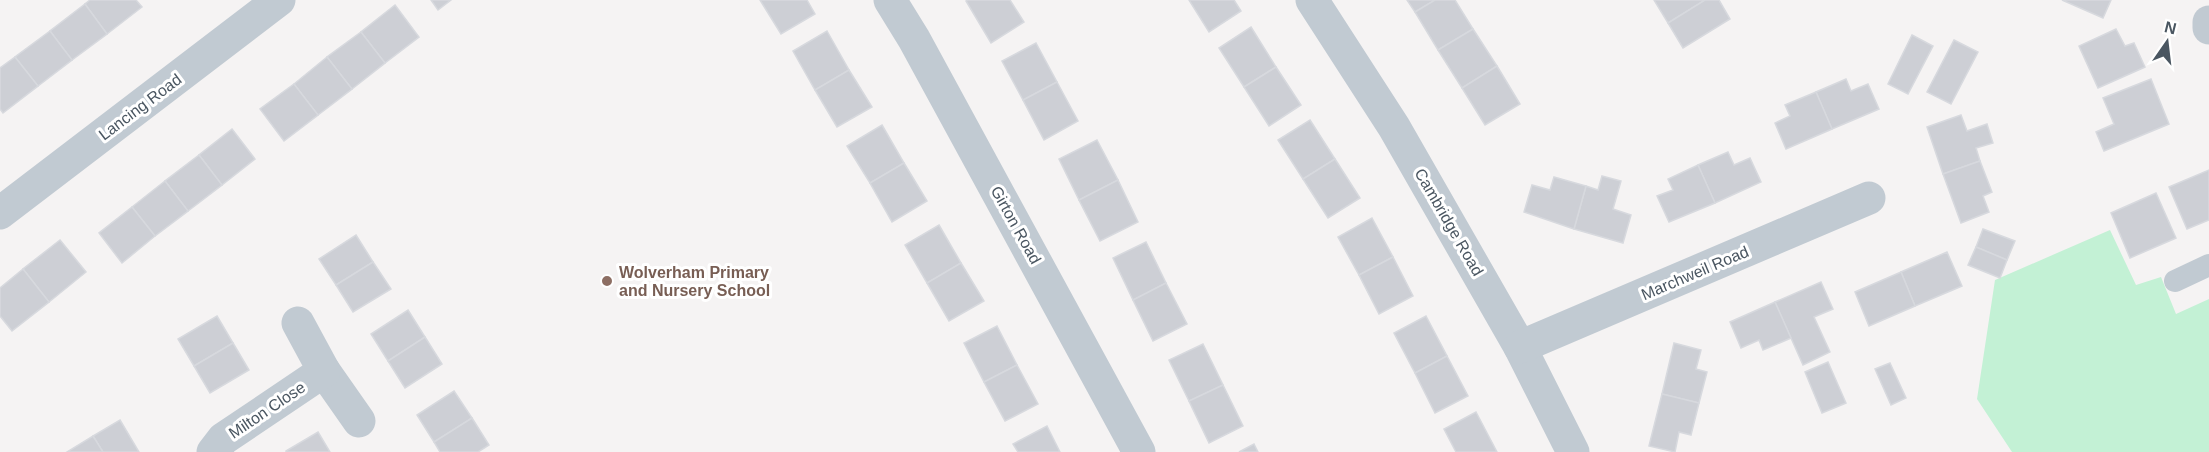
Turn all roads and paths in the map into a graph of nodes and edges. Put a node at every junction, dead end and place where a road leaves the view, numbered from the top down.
1 (279, 0) edge
2 (890, 0) edge
3 (1312, 0) edge
4 (2209, 22) edge
5 (2209, 28) edge
6 (1869, 198) dead end
7 (0, 213) edge
8 (2209, 265) edge
9 (2175, 281) dead end
10 (298, 323) dead end
11 (1520, 347) junction
12 (324, 371) junction
13 (359, 421) dead end
14 (213, 452) edge
15 (1139, 452) edge
16 (1573, 452) edge

1 - 7 street, Lancing Road
2 - 15 street, Girton Road
3 - 11 street, Cambridge Road
4 - 5 street
6 - 11 street, Marchweil Road
8 - 9 lane
10 - 12 street, Milton Close
11 - 16 street, Cambridge Road
12 - 13 street, Milton Close
12 - 14 street, Milton Close

